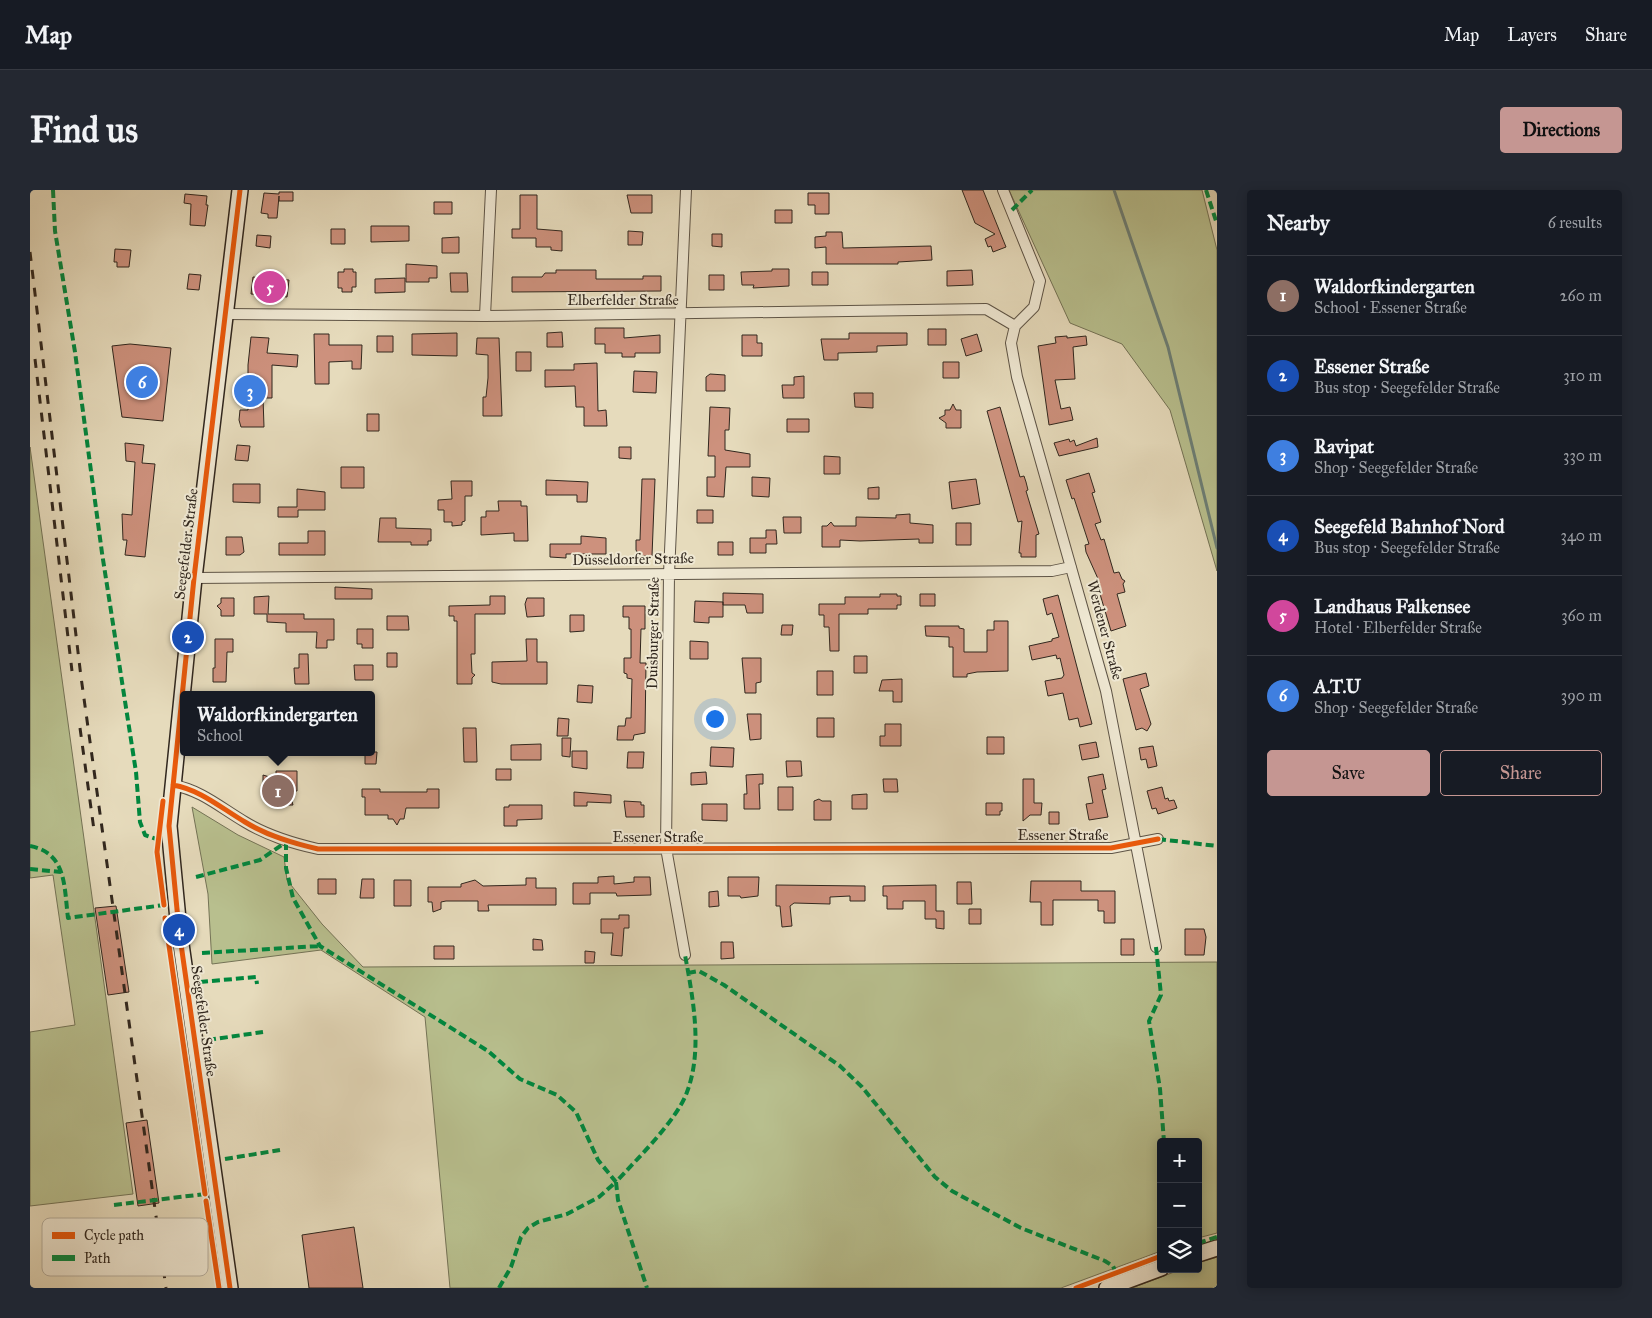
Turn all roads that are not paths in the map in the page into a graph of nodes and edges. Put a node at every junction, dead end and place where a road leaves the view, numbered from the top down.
1 (240, 190) edge
2 (491, 190) edge
3 (686, 190) edge
4 (1003, 190) edge
5 (226, 314) junction
6 (682, 314) junction
7 (485, 316) junction
8 (1015, 326) junction
9 (1071, 567) junction
10 (669, 574) junction
11 (194, 578) junction
12 (183, 691) edge
13 (180, 716) edge
14 (173, 785) junction
15 (1158, 839) dead end
16 (1136, 844) junction
17 (666, 848) junction
18 (1156, 947) dead end
19 (685, 955) dead end
20 (1217, 1248) edge
21 (1202, 1253) edge
22 (1157, 1269) edge
23 (230, 1288) edge
24 (1107, 1288) edge

1 - 5 street, Seegefelder Straße
2 - 7 street
3 - 6 street, Duisburger Straße
4 - 8 street
5 - 7 street, Elberfelder Straße
5 - 11 street, Seegefelder Straße
6 - 7 street, Elberfelder Straße
6 - 8 street, Elberfelder Straße
6 - 10 street, Duisburger Straße
8 - 9 street, Werdener Straße
9 - 10 street, Düsseldorfer Straße
9 - 16 street, Werdener Straße
10 - 11 street, Düsseldorfer Straße
10 - 17 street, Duisburger Straße
11 - 12 street, Seegefelder Straße
13 - 14 street, Seegefelder Straße
14 - 17 street, Essener Straße
14 - 23 street, Seegefelder Straße
15 - 16 street, Essener Straße
16 - 17 street, Essener Straße
16 - 18 street, Werdener Straße
17 - 19 street, Duisburger Straße
20 - 21 street
22 - 24 street

